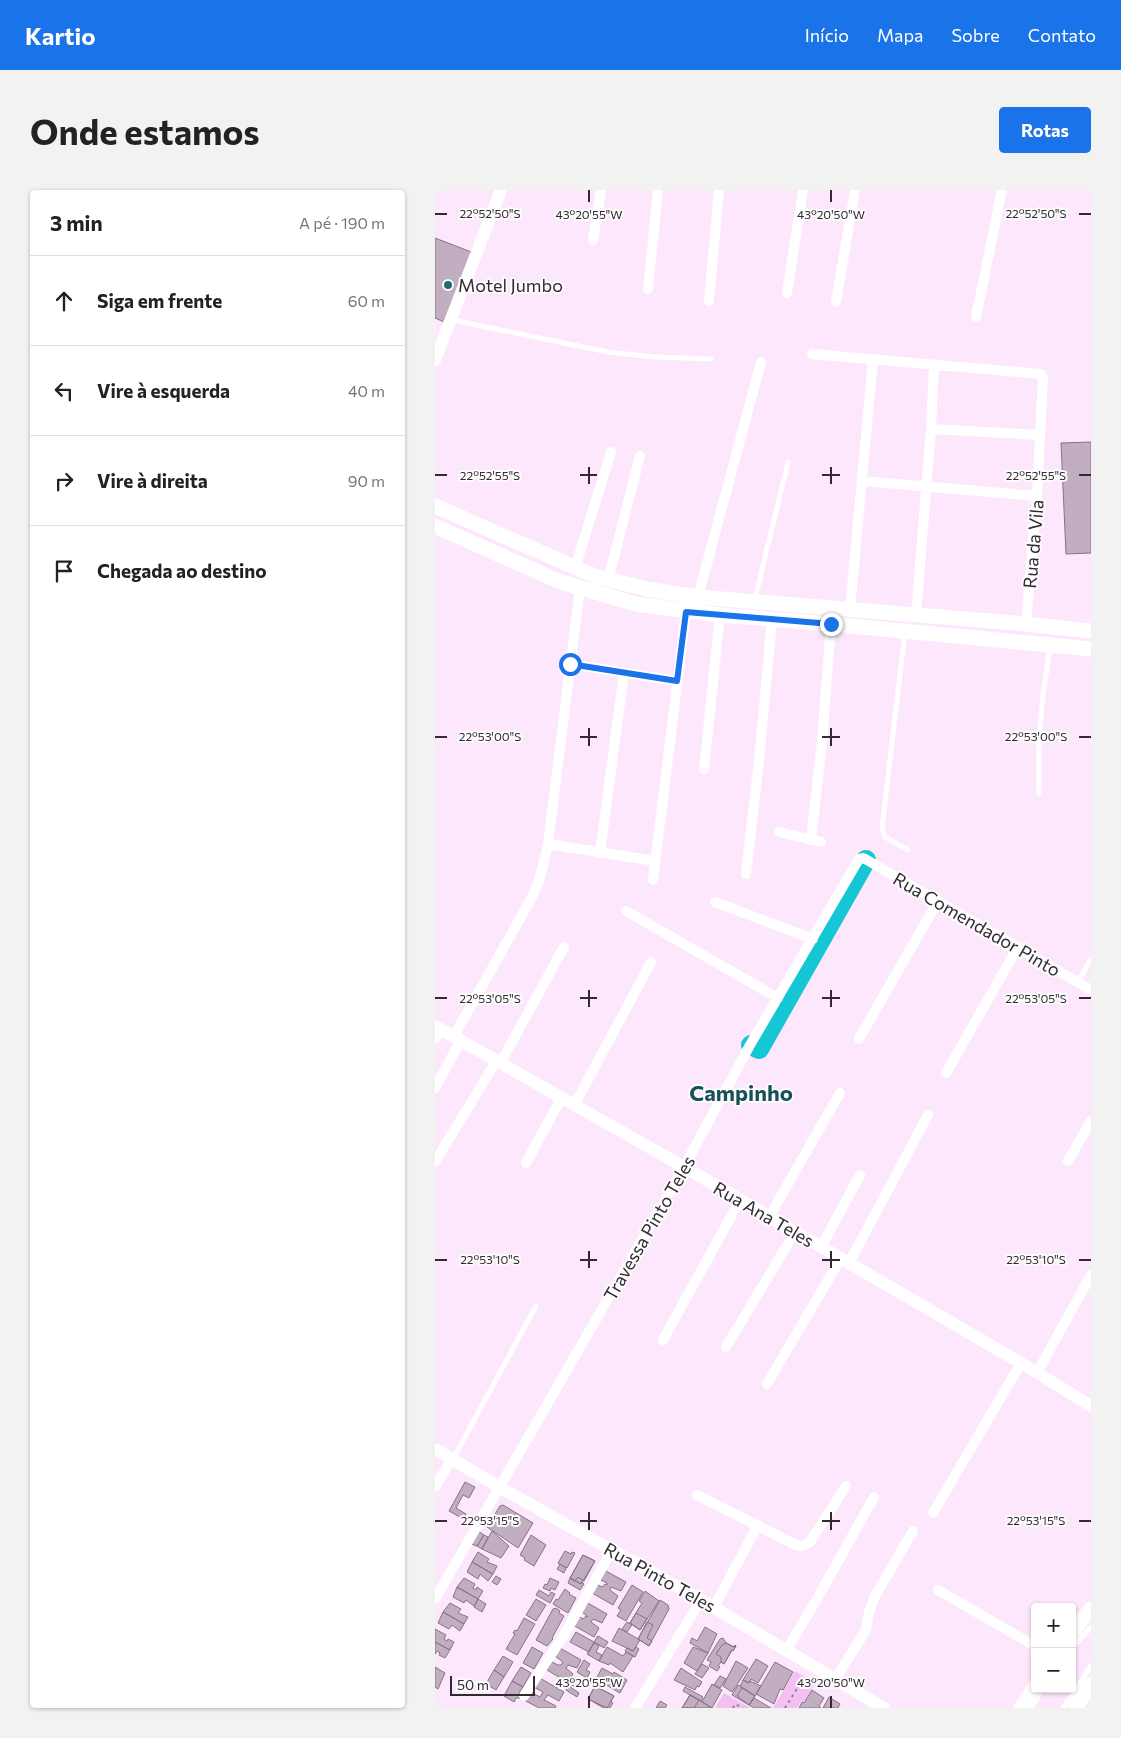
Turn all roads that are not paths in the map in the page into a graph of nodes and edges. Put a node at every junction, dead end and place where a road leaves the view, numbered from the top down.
1 (501, 190) edge
2 (601, 190) edge
3 (659, 190) edge
4 (719, 190) edge
5 (803, 190) edge
6 (855, 190) edge
7 (1002, 190) edge
8 (593, 240) dead end
9 (648, 289) dead end
10 (787, 293) dead end
11 (709, 301) dead end
12 (836, 302) dead end
13 (976, 317) dead end
14 (452, 320) junction
15 (812, 354) dead end
16 (711, 359) dead end
17 (435, 360) edge
18 (873, 360) junction
19 (761, 362) dead end
20 (934, 366) junction
21 (931, 428) junction
22 (1039, 435) junction
23 (611, 452) dead end
24 (640, 456) dead end
25 (788, 462) dead end
26 (862, 481) junction
27 (927, 486) junction
28 (1037, 496) junction
29 (435, 506) edge
30 (435, 526) edge
31 (575, 568) junction
32 (608, 580) junction
33 (580, 588) junction
34 (698, 597) junction
35 (755, 602) junction
36 (850, 609) junction
37 (686, 612) junction
38 (720, 615) junction
39 (916, 615) junction
40 (772, 620) junction
41 (831, 624) junction
42 (1027, 624) junction
43 (1091, 631) edge
44 (905, 632) junction
45 (1051, 645) junction
46 (1091, 649) edge
47 (570, 664) junction
48 (624, 673) junction
49 (677, 681) junction
50 (704, 769) dead end
51 (1039, 794) dead end
52 (779, 832) dead end
53 (548, 844) junction
54 (908, 850) dead end
55 (600, 853) junction
56 (863, 858) joint
57 (655, 861) junction
58 (746, 874) dead end
59 (653, 880) dead end
60 (938, 901) junction
61 (715, 902) dead end
62 (626, 912) dead end
63 (813, 939) junction
64 (564, 947) dead end
65 (1018, 947) junction
66 (1091, 959) edge
67 (651, 962) dead end
68 (1078, 982) junction
69 (1091, 990) edge
70 (778, 998) junction
71 (437, 1031) edge
72 (458, 1038) junction
73 (859, 1039) dead end
74 (499, 1061) junction
75 (946, 1073) dead end
76 (435, 1088) edge
77 (840, 1093) dead end
78 (562, 1097) junction
79 (575, 1104) junction
80 (928, 1114) dead end
81 (1091, 1122) edge
82 (1068, 1161) dead end
83 (435, 1162) edge
84 (526, 1163) dead end
85 (684, 1167) junction
86 (860, 1175) dead end
87 (740, 1200) junction
88 (769, 1217) junction
89 (795, 1232) junction
90 (821, 1247) junction
91 (845, 1260) junction
92 (1091, 1275) edge
93 (536, 1306) dead end
94 (663, 1340) dead end
95 (726, 1347) dead end
96 (1021, 1363) junction
97 (1037, 1373) junction
98 (767, 1384) dead end
99 (1091, 1406) edge
100 (435, 1449) edge
101 (452, 1459) junction
102 (846, 1486) dead end
103 (435, 1487) edge
104 (501, 1488) junction
105 (697, 1495) dead end
106 (874, 1497) dead end
107 (933, 1513) dead end
108 (758, 1525) junction
109 (913, 1531) dead end
110 (612, 1550) junction
111 (938, 1590) dead end
112 (435, 1599) edge
113 (701, 1600) junction
114 (714, 1607) junction
115 (1091, 1609) edge
116 (1091, 1626) edge
117 (1076, 1627) edge
118 (1076, 1643) edge
119 (1031, 1644) edge
120 (786, 1651) junction
121 (1091, 1666) edge
122 (835, 1680) junction
123 (1091, 1684) edge
124 (1031, 1693) edge
125 (1040, 1693) edge
126 (524, 1696) dead end
127 (635, 1708) edge
128 (883, 1708) edge
129 (1021, 1708) edge
130 (1031, 1708) edge
131 (1063, 1708) edge
132 (1075, 1708) edge

1 - 14 street
2 - 8 street
3 - 9 street
4 - 11 street
5 - 10 street
6 - 12 street
7 - 13 street
14 - 16 lane
14 - 17 street
15 - 18 street
18 - 20 street
18 - 26 street
19 - 34 street
20 - 21 street
20 - 22 street, Rua da Vila
21 - 22 street
21 - 27 street
22 - 28 street, Rua da Vila
23 - 31 street
24 - 32 street
25 - 35 lane
26 - 27 street
26 - 36 street
27 - 28 street
27 - 39 street
28 - 42 street, Rua da Vila
29 - 31 main road
30 - 33 main road
31 - 32 main road
32 - 34 main road
33 - 37 main road
33 - 47 street
34 - 35 main road
35 - 36 main road
36 - 39 main road
37 - 38 main road
37 - 49 street
38 - 40 main road
38 - 50 street
39 - 42 main road
40 - 41 main road
40 - 58 street
41 - 44 main road
41 - 52 street
42 - 43 main road
44 - 45 main road
44 - 54 lane
45 - 46 main road
45 - 51 lane
47 - 48 street
47 - 53 street
48 - 49 street
48 - 55 street
49 - 57 street
53 - 55 street
53 - 72 street
55 - 57 street
56 - 60 street, Rua Comendador Pinto
56 - 63 street, Travessa Pinto Teles
57 - 59 street
60 - 65 street, Rua Comendador Pinto
60 - 73 street
61 - 63 street
62 - 70 street
63 - 70 street, Travessa Pinto Teles
64 - 74 street
65 - 68 street, Rua Comendador Pinto
65 - 75 street
66 - 68 lane
67 - 79 street
68 - 69 street, Rua Comendador Pinto
70 - 85 street, Travessa Pinto Teles
71 - 72 street, Rua Ana Teles
72 - 74 street, Rua Ana Teles
72 - 76 street
74 - 78 street, Rua Ana Teles
74 - 83 street
77 - 88 street
78 - 79 street, Rua Ana Teles
78 - 84 street
79 - 85 street, Rua Ana Teles
80 - 91 street
81 - 82 street
85 - 87 street, Rua Ana Teles
85 - 104 street, Travessa Pinto Teles
86 - 90 street
87 - 88 street, Rua Ana Teles
87 - 94 street
88 - 89 street, Rua Ana Teles
89 - 90 street, Rua Ana Teles
89 - 95 street
90 - 91 street, Rua Ana Teles
91 - 96 street, Rua Ana Teles
91 - 98 street
92 - 97 street
93 - 101 lane
96 - 97 street, Rua Ana Teles
96 - 107 street
97 - 99 street, Rua Ana Teles
100 - 101 street, Rua Pinto Teles
101 - 103 street
101 - 104 street, Rua Pinto Teles
102 - 108 street
104 - 110 street, Rua Pinto Teles
104 - 112 street, Travessa Pinto Teles
105 - 108 street
106 - 120 street
108 - 114 street
109 - 122 street
110 - 113 street, Rua Pinto Teles
110 - 126 street
111 - 119 street
113 - 114 street, Rua Pinto Teles
113 - 127 street
114 - 120 street, Rua Pinto Teles
115 - 117 main road
116 - 118 lane
120 - 122 street, Rua Pinto Teles
121 - 131 lane
122 - 128 street, Rua Pinto Teles
123 - 132 main road
124 - 129 main road
125 - 130 lane

